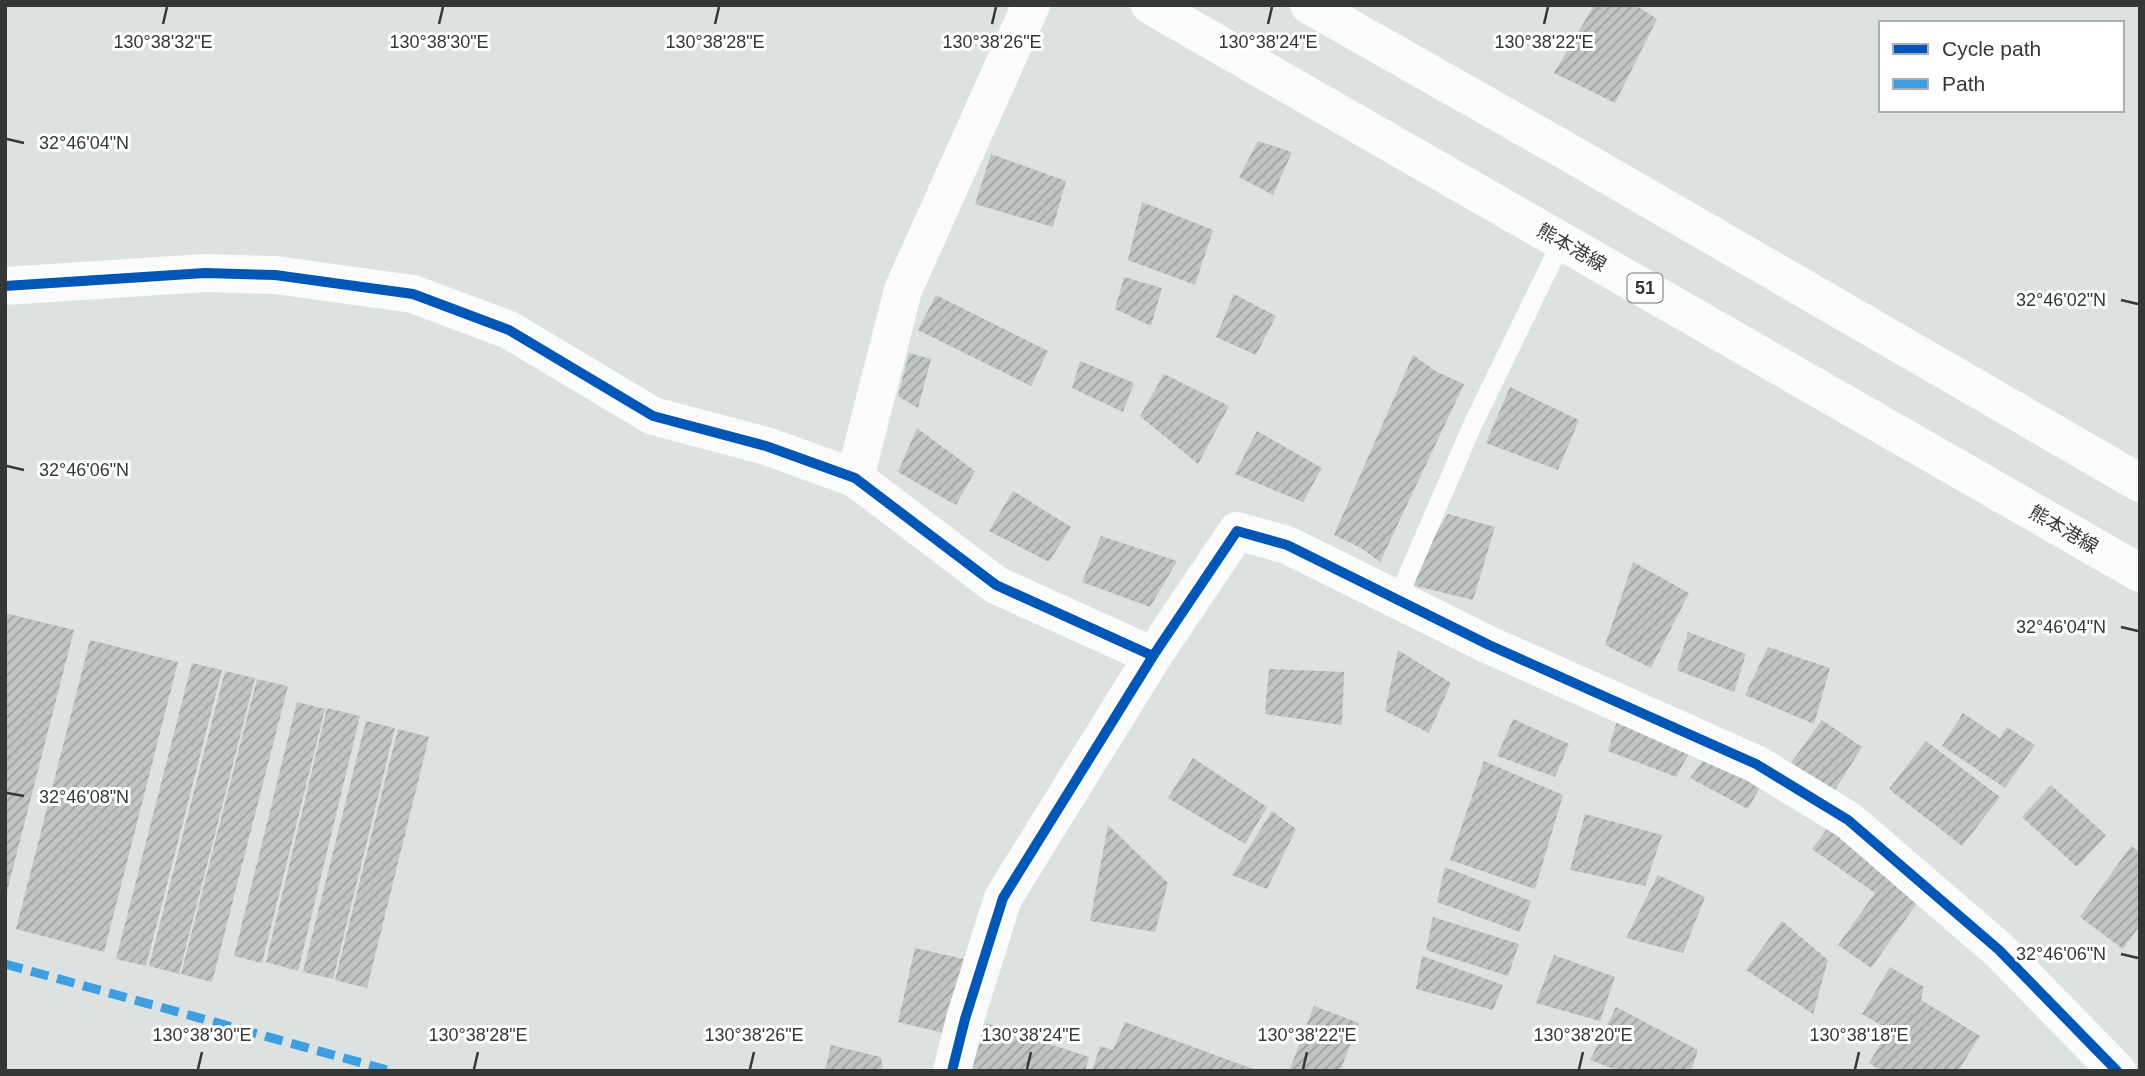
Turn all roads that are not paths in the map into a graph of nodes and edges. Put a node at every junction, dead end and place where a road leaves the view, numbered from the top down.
1 (1031, 5) edge
2 (1150, 5) edge
3 (1310, 5) edge
4 (1562, 240) junction
5 (5, 286) edge
6 (855, 478) junction
7 (2140, 483) edge
8 (2140, 573) edge
9 (1398, 600) junction
10 (1153, 656) junction
11 (952, 1071) edge
12 (2117, 1071) edge

1 - 6 street
2 - 4 street, 熊本港線 / 51
3 - 7 street
4 - 8 street, 熊本港線 / 51
4 - 9 lane
5 - 6 street
6 - 10 street
9 - 10 street
9 - 12 street
10 - 11 street

